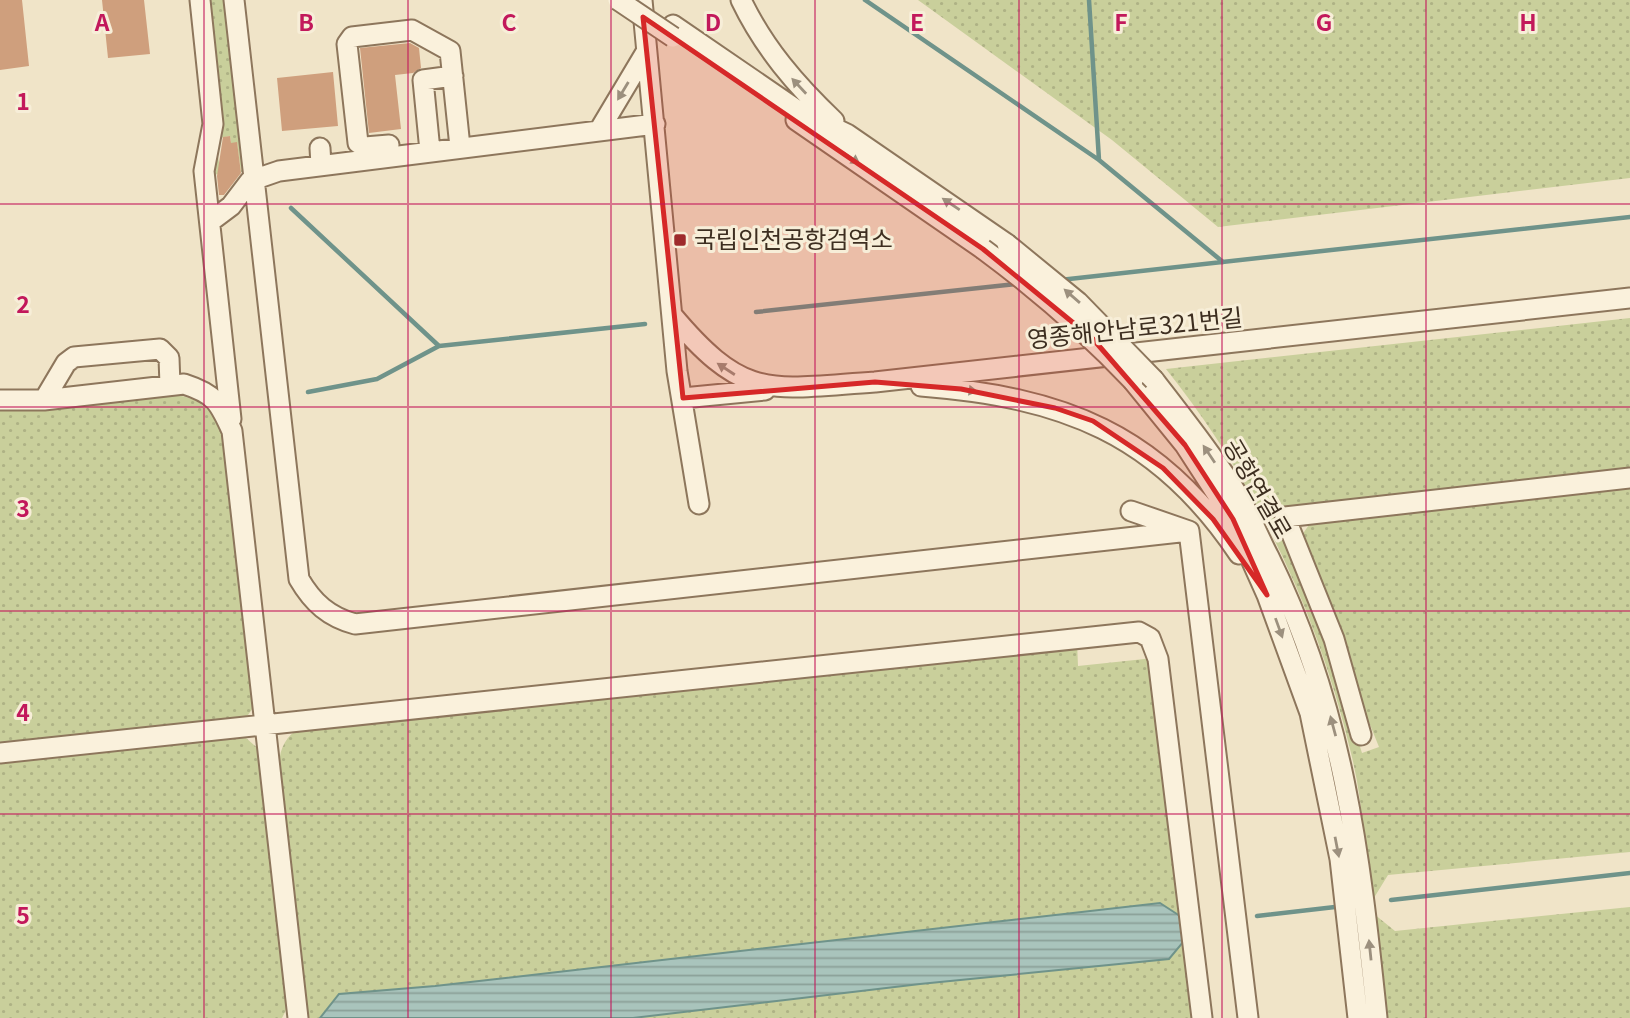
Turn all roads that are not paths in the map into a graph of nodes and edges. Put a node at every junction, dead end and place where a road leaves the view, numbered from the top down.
1 (200, 0) edge
2 (234, 0) edge
3 (618, 0) edge
4 (634, 0) edge
5 (642, 0) edge
6 (741, 0) edge
7 (673, 31) junction
8 (646, 52) junction
9 (453, 76) junction
10 (655, 124) junction
11 (600, 129) junction
12 (847, 134) junction
13 (460, 142) junction
14 (430, 146) junction
15 (254, 179) junction
16 (211, 221) junction
17 (1630, 299) edge
18 (671, 315) junction
19 (225, 359) junction
20 (875, 382) junction
21 (177, 384) junction
22 (790, 388) junction
23 (683, 398) junction
24 (0, 400) edge
25 (44, 400) junction
26 (232, 430) junction
27 (1630, 478) edge
28 (699, 504) dead end
29 (1131, 510) dead end
30 (1189, 531) junction
31 (1267, 595) junction
32 (267, 727) junction
33 (1362, 735) dead end
34 (0, 753) edge
35 (298, 1018) edge
36 (1202, 1018) edge
37 (1248, 1018) edge
38 (1358, 1018) edge
39 (1377, 1018) edge

1 - 16 street
2 - 15 street
3 - 7 street, bridge
4 - 7 street
5 - 8 street
12 -> 6 street
7 - 12 street
7 -> 31 street, 공항연결로, bridge
8 - 10 street
8 -> 11 street
9 - 13 street
9 - 14 street
9 - 14 street
10 - 11 street
10 - 18 street
11 - 13 street
39 -> 12 street, 공항연결로, bridge
13 - 14 street
14 - 15 street
15 - 16 street
15 - 30 street
16 - 19 street
17 - 20 street, 영종해안남로321번길
22 -> 18 street, 영종해안남로321번길
18 - 23 street
19 - 21 street
19 - 26 street
20 - 22 street, 영종해안남로321번길
20 -> 31 street
21 - 25 street
21 - 25 street
21 - 26 street
22 - 23 street
23 - 28 street
24 - 25 street
26 - 32 street
27 - 33 street
29 - 30 street
30 - 37 street
31 -> 38 street, 공항연결로
32 - 34 street
32 - 35 street
32 - 36 street

